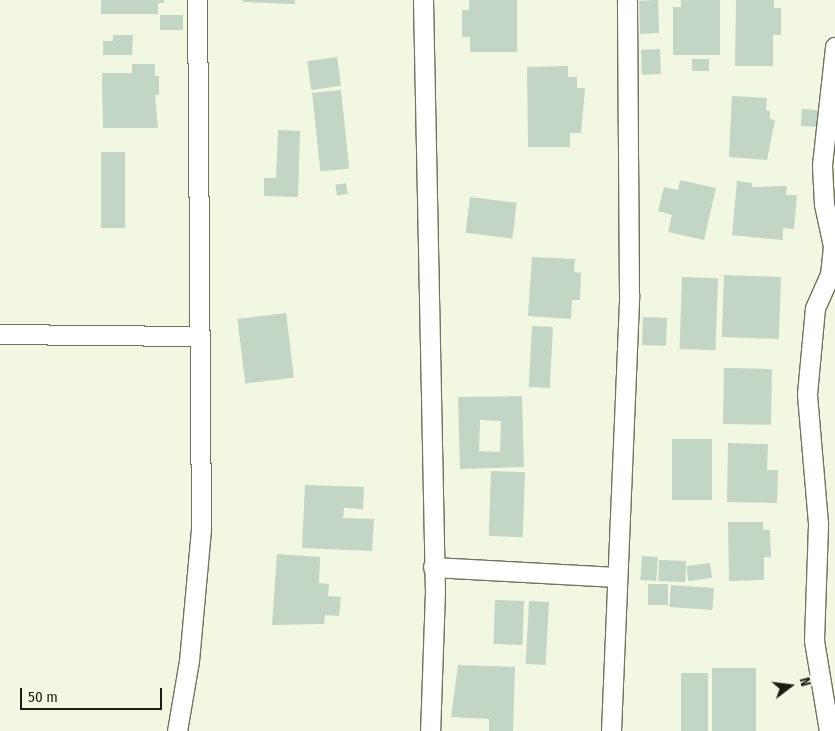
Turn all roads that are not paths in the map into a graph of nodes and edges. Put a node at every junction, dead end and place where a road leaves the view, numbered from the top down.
1 (197, 0) edge
2 (423, 0) edge
3 (627, 0) edge
4 (835, 47) edge
5 (0, 334) edge
6 (198, 336) junction
7 (827, 525) edge
8 (434, 567) junction
9 (616, 578) junction
10 (177, 731) edge
11 (430, 731) edge
12 (611, 731) edge
13 (829, 731) edge

1 - 6 street
2 - 8 street
3 - 9 street
4 - 7 street
5 - 6 street
6 - 10 street
7 - 13 street
8 - 9 street
8 - 11 street
9 - 12 street

